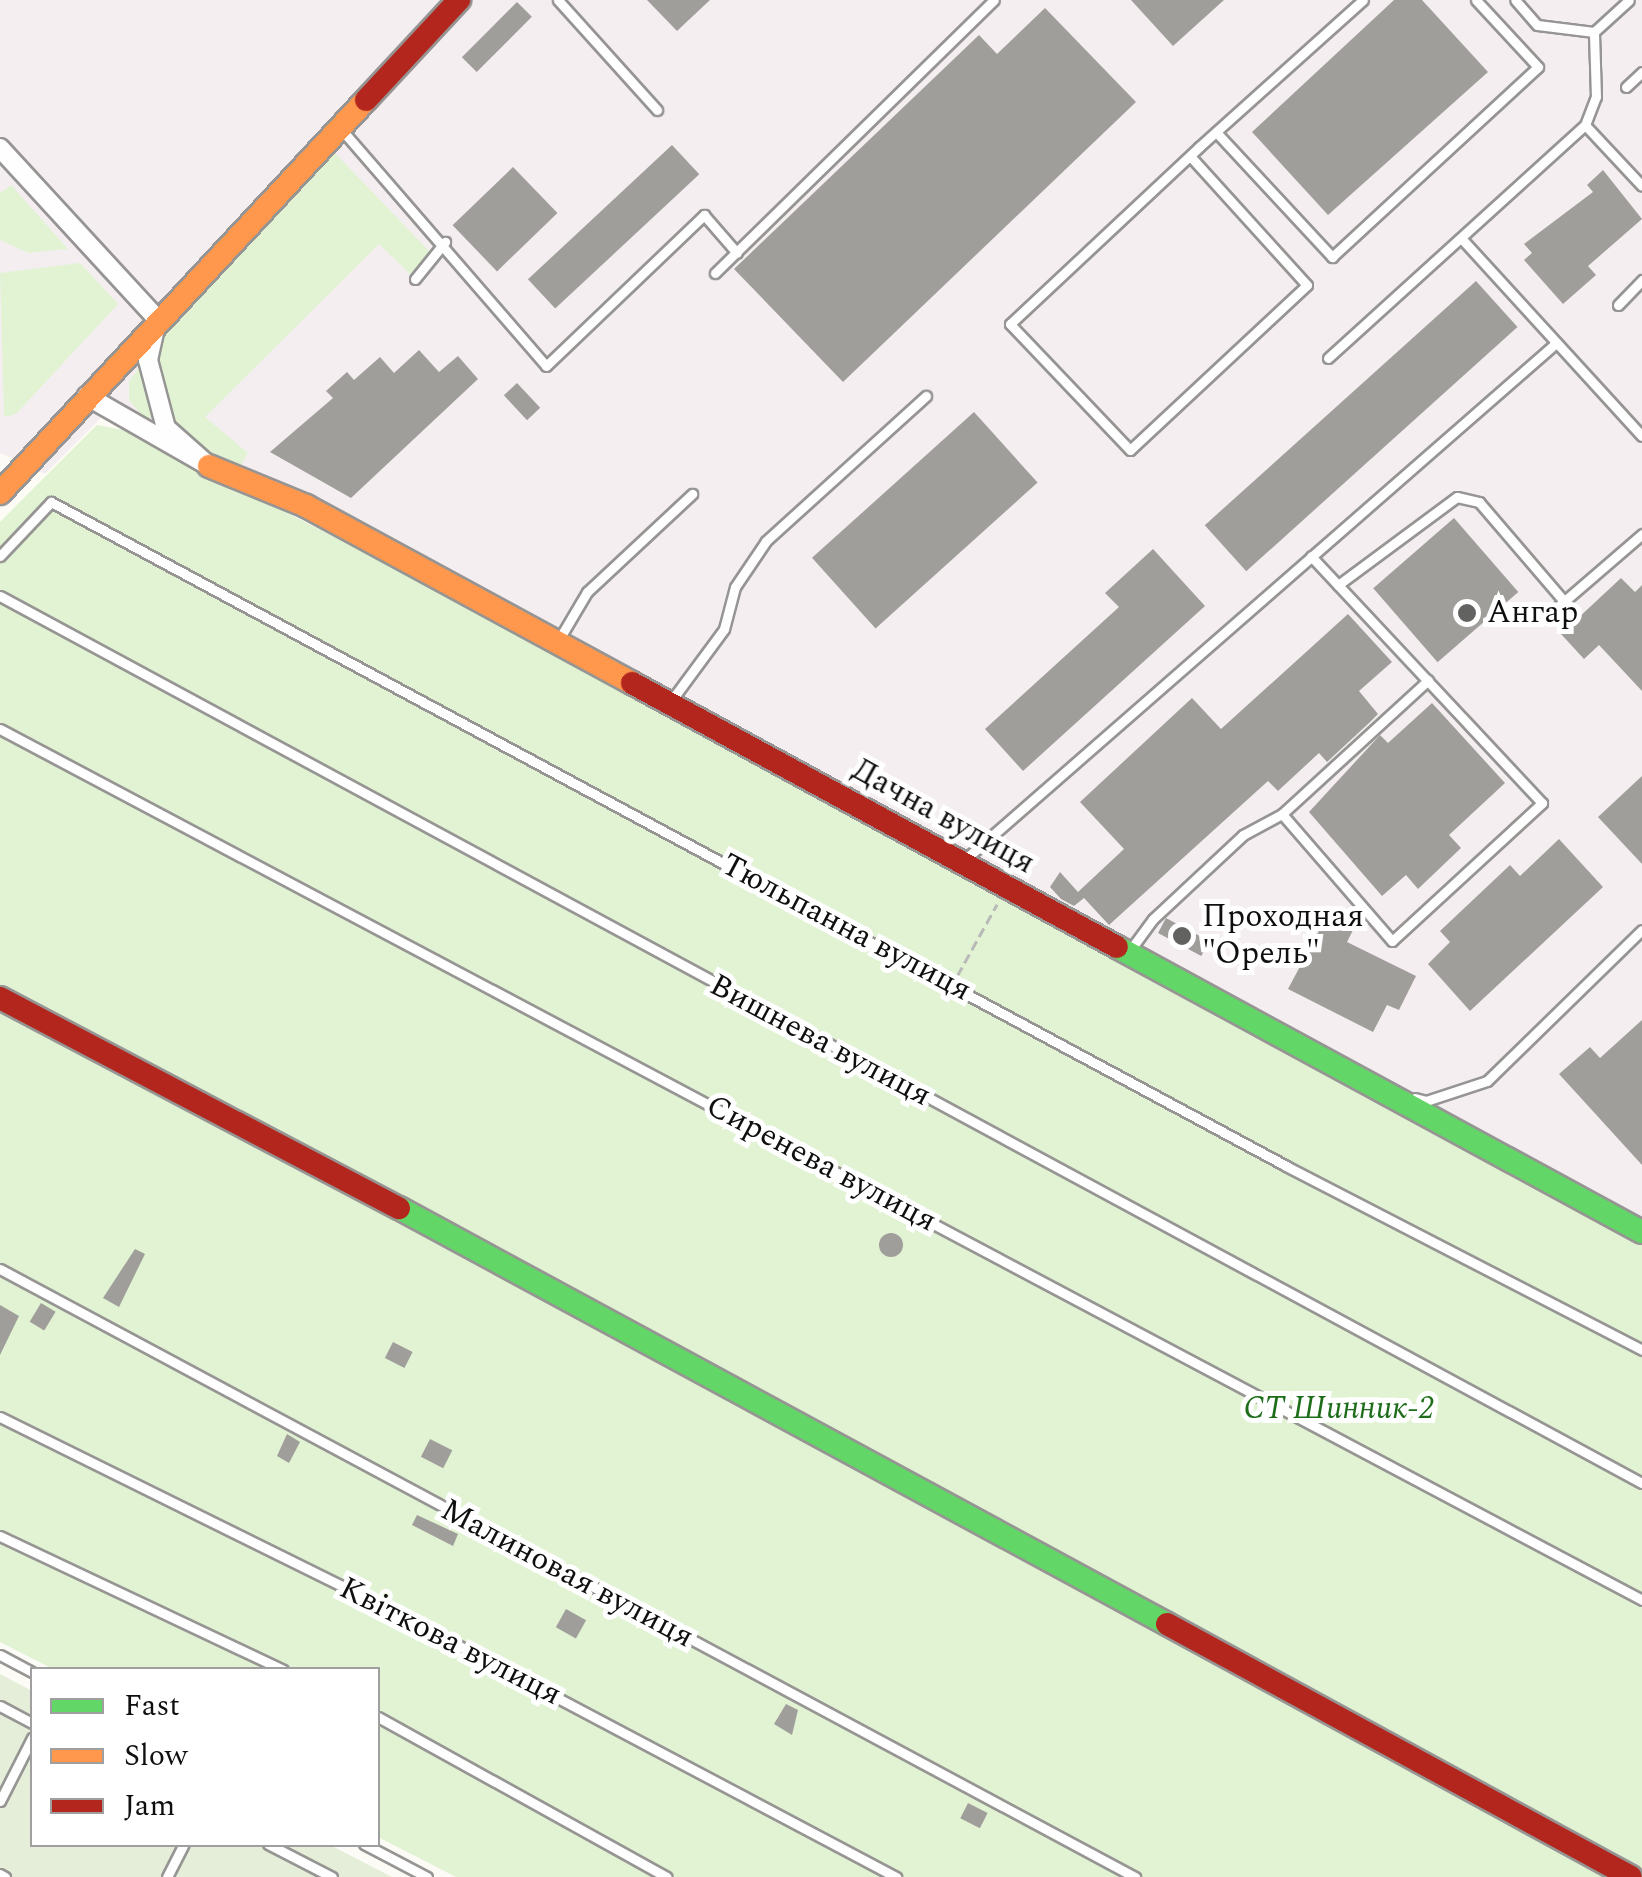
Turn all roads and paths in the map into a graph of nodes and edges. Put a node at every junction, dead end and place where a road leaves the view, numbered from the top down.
1 (459, 0) edge
2 (558, 0) edge
3 (994, 0) edge
4 (1363, 0) edge
5 (1476, 0) edge
6 (1515, 0) edge
7 (1629, 0) edge
8 (1594, 32) junction
9 (1642, 72) edge
10 (1626, 87) dead end
11 (657, 110) dead end
12 (1585, 125) junction
13 (339, 127) junction
14 (1216, 132) junction
15 (0, 148) edge
16 (1190, 156) junction
17 (1642, 186) edge
18 (1462, 238) junction
19 (445, 242) junction
20 (737, 253) junction
21 (715, 273) dead end
22 (415, 280) dead end
23 (1642, 280) edge
24 (1618, 304) dead end
25 (157, 319) junction
26 (1556, 343) junction
27 (1328, 358) dead end
28 (88, 396) junction
29 (926, 396) dead end
30 (1642, 436) edge
31 (209, 466) junction
32 (0, 493) edge
33 (692, 494) dead end
34 (1642, 534) edge
35 (0, 556) edge
36 (1311, 556) junction
37 (1338, 585) junction
38 (0, 596) edge
39 (1564, 601) junction
40 (1546, 617) dead end
41 (558, 641) junction
42 (1428, 680) junction
43 (672, 701) junction
44 (0, 730) edge
45 (1282, 814) junction
46 (961, 864) junction
47 (1005, 890) junction
48 (1642, 930) edge
49 (1127, 955) junction
50 (952, 984) junction
51 (0, 998) edge
52 (1372, 1085) junction
53 (1642, 1232) edge
54 (0, 1269) edge
55 (1642, 1350) edge
56 (0, 1416) edge
57 (1642, 1483) edge
58 (0, 1536) edge
59 (1642, 1600) edge
60 (0, 1655) edge
61 (277, 1667) edge
62 (30, 1671) edge
63 (0, 1706) edge
64 (380, 1718) edge
65 (30, 1722) edge
66 (30, 1742) edge
67 (0, 1801) edge
68 (182, 1847) edge
69 (274, 1847) edge
70 (370, 1847) edge
71 (167, 1877) edge
72 (332, 1877) edge
73 (426, 1877) edge
74 (668, 1877) edge
75 (896, 1877) edge
76 (1134, 1877) edge
77 (1631, 1877) edge

1 - 13 street
2 - 11 lane
3 - 20 lane
4 - 14 lane
5 - 14 lane
6 - 8 lane
7 - 8 lane
8 - 12 lane
9 - 10 lane
12 - 17 lane
12 - 18 lane
13 - 19 lane
13 - 25 street
14 - 16 lane
15 - 25 street
16 - 16 lane
18 - 26 lane
18 - 27 lane
19 - 20 lane
19 - 22 lane
20 - 21 lane
23 - 24 lane
25 - 28 street
25 - 31 street
26 - 30 lane
26 - 36 lane
28 - 31 street
28 - 32 street
29 - 43 lane
31 - 41 street, Дачна вулиця
33 - 41 lane
34 - 39 lane
35 - 50 lane, Тюльпанна вулиця
36 - 37 lane
36 - 46 lane
37 - 39 lane
37 - 42 lane
38 - 57 lane, Вишнева вулиця
39 - 40 lane
41 - 43 street, Дачна вулиця
42 - 45 lane
42 - 45 lane
43 - 46 street, Дачна вулиця
44 - 59 lane, Сиренева вулиця
45 - 49 lane
46 - 47 street, Дачна вулиця
47 - 49 street, Дачна вулиця
47 - 50 path
48 - 52 lane
49 - 52 street, Дачна вулиця
50 - 55 lane, Тюльпанна вулиця
51 - 77 street
52 - 53 street, Дачна вулиця
54 - 76 lane, Малиновая вулиця
56 - 75 lane, Квіткова вулиця
58 - 61 lane
60 - 62 lane
63 - 65 lane
64 - 74 lane
66 - 67 lane
68 - 71 lane
69 - 72 lane
70 - 73 lane

